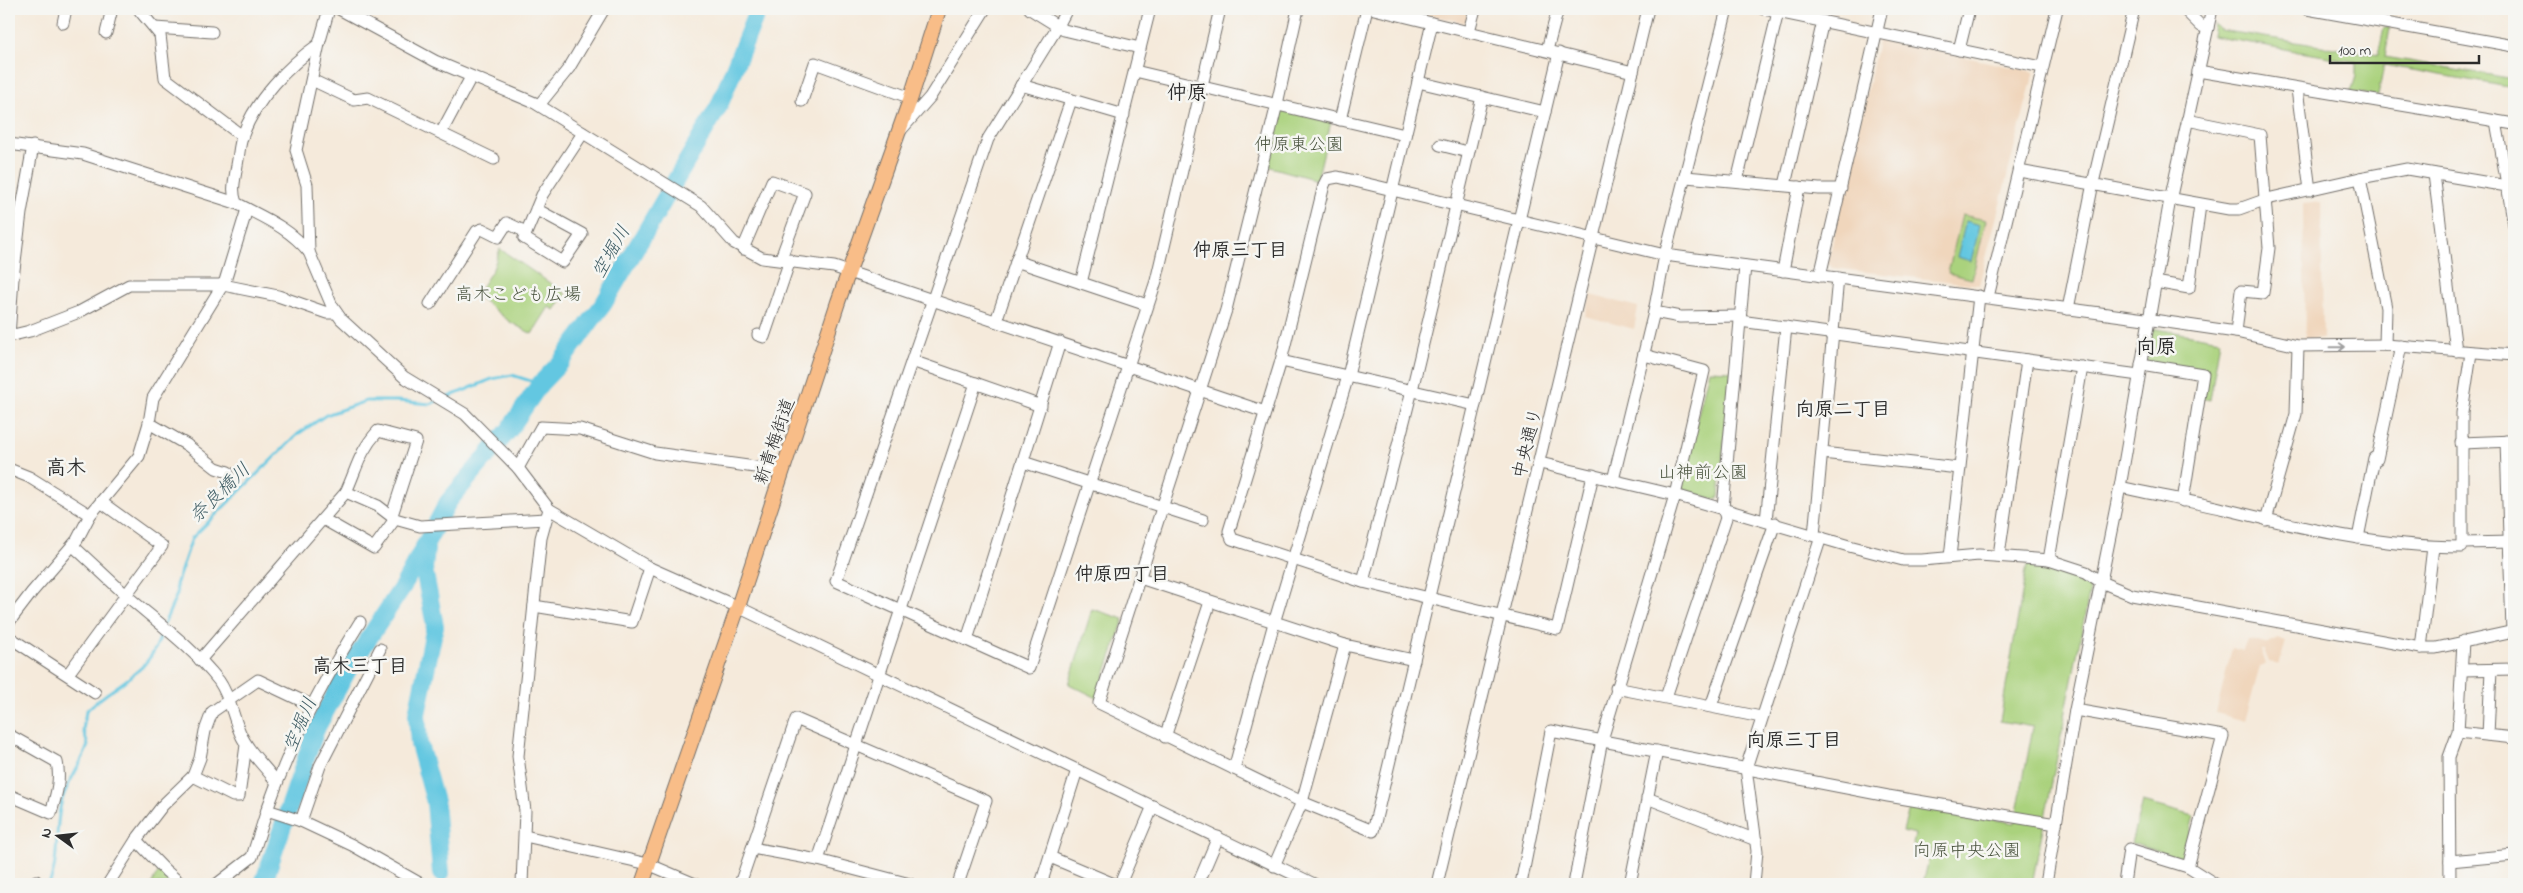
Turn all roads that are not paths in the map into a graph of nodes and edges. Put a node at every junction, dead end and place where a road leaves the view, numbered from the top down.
1 (66, 9) edge
2 (112, 9) edge
3 (329, 9) edge
4 (339, 9) edge
5 (604, 9) edge
6 (939, 9) edge
7 (985, 9) edge
8 (1030, 9) edge
9 (1067, 9) edge
10 (1150, 9) edge
11 (1220, 9) edge
12 (1298, 9) edge
13 (1367, 9) edge
14 (1374, 9) edge
15 (1475, 9) edge
16 (1558, 9) edge
17 (1648, 9) edge
18 (1726, 9) edge
19 (1763, 9) edge
20 (1882, 9) edge
21 (1969, 9) edge
22 (2057, 9) edge
23 (2134, 9) edge
24 (2184, 9) edge
25 (2212, 9) edge
26 (2307, 9) edge
27 (139, 10) edge
28 (1778, 12) junction
29 (2349, 12) edge
30 (1804, 13) edge
31 (1823, 21) junction
32 (63, 23) dead end
33 (1432, 23) junction
34 (1058, 26) junction
35 (155, 28) junction
36 (2208, 28) junction
37 (1469, 31) junction
38 (212, 32) dead end
39 (1877, 32) junction
40 (106, 33) dead end
41 (319, 44) junction
42 (2514, 46) edge
43 (1140, 48) junction
44 (1547, 50) junction
45 (1959, 50) junction
46 (1559, 53) junction
47 (2042, 67) junction
48 (1135, 71) junction
49 (2198, 71) junction
50 (1633, 72) junction
51 (471, 77) junction
52 (312, 80) junction
53 (1418, 82) junction
54 (1021, 85) junction
55 (1201, 86) junction
56 (2297, 89) junction
57 (1482, 97) junction
58 (911, 98) junction
59 (1071, 100) junction
60 (802, 101) dead end
61 (1277, 104) junction
62 (539, 106) junction
63 (1545, 112) junction
64 (1124, 115) junction
65 (1340, 120) junction
66 (2187, 120) junction
67 (2496, 121) junction
68 (2514, 124) edge
69 (441, 133) junction
70 (583, 133) junction
71 (899, 133) junction
72 (1405, 135) junction
73 (242, 136) junction
74 (9, 144) edge
75 (1440, 145) dead end
76 (33, 146) junction
77 (1468, 152) junction
78 (494, 159) dead end
79 (2019, 171) junction
80 (2434, 174) junction
81 (1686, 177) junction
82 (2360, 178) junction
83 (1737, 181) junction
84 (2093, 184) junction
85 (1785, 186) junction
86 (2507, 186) junction
87 (1799, 187) junction
88 (1841, 188) junction
89 (1393, 190) junction
90 (2310, 190) junction
91 (2170, 198) junction
92 (2267, 200) junction
93 (236, 203) junction
94 (2200, 205) junction
95 (1455, 206) junction
96 (247, 209) junction
97 (536, 209) junction
98 (1519, 220) junction
99 (2514, 225) edge
100 (526, 232) junction
101 (1594, 238) junction
102 (743, 249) junction
103 (308, 252) junction
104 (1665, 255) junction
105 (785, 259) junction
106 (1016, 261) junction
107 (1745, 266) junction
108 (1783, 271) junction
109 (848, 272) junction
110 (1820, 276) junction
111 (11, 278) edge
112 (1838, 278) junction
113 (2155, 282) junction
114 (1081, 283) junction
115 (223, 285) junction
116 (1984, 297) junction
117 (932, 299) junction
118 (430, 304) dead end
119 (1147, 305) junction
120 (2068, 309) junction
121 (1654, 312) junction
122 (336, 313) junction
123 (1740, 318) junction
124 (2148, 320) junction
125 (996, 321) junction
126 (1786, 327) junction
127 (2236, 332) junction
128 (1832, 333) junction
129 (758, 335) dead end
130 (9, 336) edge
131 (1060, 342) junction
132 (2385, 345) junction
133 (2294, 346) junction
134 (2400, 346) junction
135 (2456, 351) junction
136 (1972, 352) junction
137 (2471, 353) junction
138 (1644, 355) junction
139 (2514, 355) edge
140 (2027, 360) junction
141 (912, 361) junction
142 (1281, 361) junction
143 (1128, 365) junction
144 (2082, 367) junction
145 (2140, 369) junction
146 (1348, 376) junction
147 (976, 383) junction
148 (1202, 390) junction
149 (1412, 390) junction
150 (1475, 405) junction
151 (1041, 406) junction
152 (1264, 412) junction
153 (149, 423) junction
154 (2510, 441) edge
155 (2461, 443) junction
156 (1822, 453) junction
157 (1023, 462) junction
158 (1540, 463) junction
159 (518, 468) junction
160 (1959, 468) junction
161 (783, 471) junction
162 (228, 472) dead end
163 (9, 473) edge
164 (1593, 475) junction
165 (1613, 480) junction
166 (1090, 484) junction
167 (2120, 487) junction
168 (346, 492) junction
169 (1675, 495) junction
170 (2183, 501) junction
171 (101, 502) junction
172 (1163, 508) junction
173 (1723, 508) junction
174 (548, 514) junction
175 (90, 515) junction
176 (393, 517) junction
177 (323, 519) junction
178 (1202, 520) dead end
179 (2266, 520) junction
180 (1770, 522) junction
181 (1818, 536) junction
182 (2358, 538) junction
183 (2512, 542) edge
184 (2462, 543) junction
185 (73, 546) junction
186 (2434, 547) junction
187 (1999, 555) junction
188 (1950, 557) junction
189 (1294, 560) junction
190 (2049, 560) junction
191 (650, 568) junction
192 (1140, 578) junction
193 (1363, 582) junction
194 (2101, 582) junction
195 (126, 595) junction
196 (1428, 599) junction
197 (1210, 602) junction
198 (534, 606) junction
199 (738, 607) junction
200 (900, 610) junction
201 (1503, 615) junction
202 (9, 621) edge
203 (360, 622) dead end
204 (1274, 623) junction
205 (2513, 631) edge
206 (9, 638) edge
207 (967, 640) junction
208 (2464, 641) junction
209 (1345, 645) junction
210 (2420, 648) junction
211 (380, 649) dead end
212 (200, 660) junction
213 (1414, 660) junction
214 (2462, 670) junction
215 (2491, 670) junction
216 (2514, 670) edge
217 (68, 674) junction
218 (879, 674) junction
219 (1616, 688) junction
220 (95, 693) dead end
221 (1666, 697) junction
222 (228, 700) junction
223 (313, 706) junction
224 (1711, 706) junction
225 (2075, 710) junction
226 (1761, 717) junction
227 (2458, 732) junction
228 (9, 735) edge
229 (2488, 735) junction
230 (1165, 737) junction
231 (2514, 738) edge
232 (1602, 740) junction
233 (856, 743) junction
234 (246, 745) junction
235 (1657, 751) junction
236 (1746, 768) junction
237 (1234, 769) junction
238 (1077, 770) junction
239 (193, 776) junction
240 (277, 783) junction
241 (9, 795) edge
242 (1647, 798) junction
243 (1302, 802) junction
244 (1152, 806) junction
245 (270, 811) junction
246 (300, 821) junction
247 (2056, 824) junction
248 (525, 836) junction
249 (1218, 837) junction
250 (136, 840) junction
251 (1756, 840) junction
252 (752, 848) junction
253 (2514, 854) edge
254 (1050, 857) junction
255 (818, 860) junction
256 (2450, 861) junction
257 (648, 864) junction
258 (1274, 866) junction
259 (2188, 867) junction
260 (108, 884) edge
261 (181, 884) edge
262 (217, 884) edge
263 (421, 884) edge
264 (522, 884) edge
265 (642, 884) edge
266 (695, 884) edge
267 (740, 884) edge
268 (910, 884) edge
269 (958, 884) edge
270 (1040, 884) edge
271 (1114, 884) edge
272 (1120, 884) edge
273 (1198, 884) edge
274 (1312, 884) edge
275 (1436, 884) edge
276 (1521, 884) edge
277 (1574, 884) edge
278 (1630, 884) edge
279 (1754, 884) edge
280 (2046, 884) edge
281 (2124, 884) edge
282 (2215, 884) edge
283 (2450, 884) edge

1 - 32 street
2 - 40 street
3 - 41 street
4 - 51 street
5 - 62 street
6 - 58 main road, 新青梅街道
7 - 71 street
8 - 34 street
9 - 34 street
10 - 43 street
11 - 55 street
12 - 61 street
13 - 65 street
14 - 33 street
15 - 37 street
16 - 44 street
17 - 50 street, 中央通り
18 - 81 street
19 - 28 street
20 - 39 street
21 - 45 street
22 - 47 street
23 - 84 street
24 - 36 street
25 - 36 street
26 - 29 street
27 - 35 street
28 - 30 street
28 - 83 street
29 - 42 street
30 - 31 street
31 - 39 street
31 - 85 street
33 - 37 street
33 - 53 street
34 - 43 street
34 - 54 street
35 - 38 street
35 - 73 street
36 - 49 street
37 - 44 street
39 - 45 street
39 - 88 street
41 - 52 street
41 - 73 street
43 - 48 street
44 - 46 street
45 - 47 street
46 - 50 street
46 - 63 street
47 - 79 street
48 - 55 street
48 - 64 street
49 - 56 street
49 - 66 street
50 - 101 street, 中央通り
51 - 62 street
51 - 69 street
52 - 69 street
52 - 103 street
53 - 57 street
53 - 72 street
54 - 59 street
54 - 117 street
55 - 61 street
55 - 119 street
56 - 67 street
56 - 90 street
57 - 63 street
57 - 77 street
58 - 60 street
58 - 71 main road, 新青梅街道
59 - 64 street
59 - 106 street
61 - 65 street
61 - 148 street
62 - 70 street
63 - 98 street
64 - 114 street
65 - 72 street
66 - 91 street
66 - 92 street
67 - 68 street
67 - 86 street
69 - 78 street
70 - 97 street
70 - 102 street
71 - 109 main road, 新青梅街道
72 - 89 street
73 - 93 street
74 - 76 street
75 - 77 street
76 - 93 street
76 - 111 street
77 - 95 street
79 - 84 street
79 - 116 street
80 - 82 street
80 - 86 street
80 - 135 street
81 - 83 street
81 - 104 street
82 - 90 street
82 - 132 street
83 - 85 street
84 - 91 street
84 - 120 street
85 - 87 street
86 - 99 street
87 - 88 street
87 - 108 street
88 - 110 street
89 - 95 street
89 - 142 street
89 - 146 street
90 - 92 street
91 - 94 street
91 - 113 street
92 - 94 street
92 - 127 street
93 - 96 street
94 - 113 street
95 - 98 street
95 - 149 street
96 - 103 street
96 - 115 street
97 - 100 street
97 - 100 street
98 - 101 street
98 - 150 street
100 - 118 street
101 - 104 street
101 - 158 street, 中央通り
102 - 105 street
102 - 105 street
103 - 122 street
104 - 107 street
104 - 121 street
105 - 109 street
105 - 129 street
106 - 114 street
106 - 125 street
107 - 108 street
107 - 123 street
108 - 110 street
109 - 117 street
109 - 161 main road, 新青梅街道
110 - 112 street
111 - 130 street
112 - 116 street
112 - 128 street
113 - 124 street
114 - 119 street
115 - 122 street
115 - 130 street
115 - 153 street
116 - 120 street
116 - 136 street
117 - 125 street
117 - 141 street
119 - 143 street
120 - 124 street
121 - 123 street
121 - 138 street
122 - 159 street
123 - 126 street
123 - 173 street
124 - 127 street
124 - 145 street
125 - 131 street
126 - 128 street
126 - 180 street
127 - 133 street
128 - 136 street
128 - 156 street
131 - 143 street
131 - 151 street
133 -> 132 street
132 - 134 street
133 - 179 street
134 - 135 street
134 - 182 street
135 - 137 street
136 - 140 street
136 - 160 street
137 - 139 street
137 - 155 street
138 - 165 street
138 - 169 street
140 - 144 street
140 - 187 street
141 - 147 street
141 - 200 street
142 - 146 street
142 - 152 street
143 - 148 street
143 - 166 street
144 - 145 street
144 - 190 street
145 - 167 street
145 - 170 street
146 - 149 street
146 - 189 street
147 - 151 street
147 - 200 street
148 - 152 street
148 - 172 street
149 - 150 street
149 - 193 street
150 - 196 street
151 - 157 street
152 - 189 street
153 - 162 street
153 - 171 street
154 - 155 street
154 - 183 street
155 - 184 street
156 - 160 street
156 - 181 street
157 - 166 street
157 - 207 street
158 - 164 street
158 - 201 street, 中央通り
159 - 161 street
159 - 174 street
160 - 188 street
161 - 199 main road, 新青梅街道
163 - 175 street
164 - 165 street
164 - 201 street
165 - 169 street
166 - 172 street
166 - 207 street
167 - 170 street
167 - 194 street
168 - 176 street
168 - 176 street
168 - 177 street
169 - 173 street
169 - 219 street
170 - 179 street
171 - 175 street
171 - 195 street
172 - 178 street
172 - 192 street
173 - 180 street
173 - 221 street
174 - 176 street
174 - 191 street
174 - 198 street
175 - 185 street
176 - 177 street
177 - 212 street
179 - 182 street
180 - 181 street
180 - 224 street
181 - 188 street
181 - 226 street
182 - 186 street
183 - 184 street
183 - 205 street
184 - 186 street
185 - 195 street
185 - 202 street
186 - 210 street
187 - 188 street
187 - 190 street
189 - 193 street
189 - 204 street
190 - 194 street
191 - 198 street
191 - 199 street
192 - 197 street
192 - 230 street
193 - 196 street
194 - 210 street
194 - 225 street
195 - 212 street
195 - 217 street
196 - 201 street
196 - 213 street
197 - 204 street
197 - 230 street
198 - 248 street
199 - 218 street
199 - 257 main road, 新青梅街道
200 - 207 street
200 - 218 street
201 - 275 street, 中央通り
203 - 223 street
204 - 209 street
204 - 237 street
205 - 208 street
206 - 217 street
208 - 210 street
208 - 214 street
209 - 213 street
209 - 243 street
211 - 246 street
212 - 222 street
213 - 243 street
214 - 215 street
214 - 227 street
215 - 216 street
215 - 229 street
217 - 220 street
218 - 233 street
218 - 238 street
219 - 221 street
219 - 232 street
221 - 224 street
222 - 223 street
222 - 234 street
222 - 239 street
223 - 240 street
224 - 226 street
225 - 247 street
225 - 259 street
226 - 236 street
227 - 229 street
227 - 256 street
228 - 241 street
229 - 231 street
230 - 237 street
232 - 235 street
232 - 276 street
232 - 277 street
233 - 252 street
233 - 255 street
233 - 269 street
234 - 239 street
234 - 240 street
235 - 236 street
235 - 242 street
236 - 247 street
236 - 251 street
237 - 243 street
238 - 244 street
238 - 254 street
239 - 250 street
240 - 245 street
242 - 251 street
242 - 278 street
243 - 258 street
244 - 249 street
244 - 272 street
245 - 246 street
245 - 262 street
246 - 263 street
247 - 280 street
248 - 257 street
248 - 264 street
249 - 258 street
249 - 273 street
250 - 260 street
250 - 261 street
251 - 279 street
252 - 255 street
252 - 267 street
253 - 256 street
254 - 270 street
254 - 271 street
255 - 268 street
256 - 283 street
257 - 265 main road, 新青梅街道
257 - 266 street
258 - 274 street
259 - 281 street
259 - 282 street

